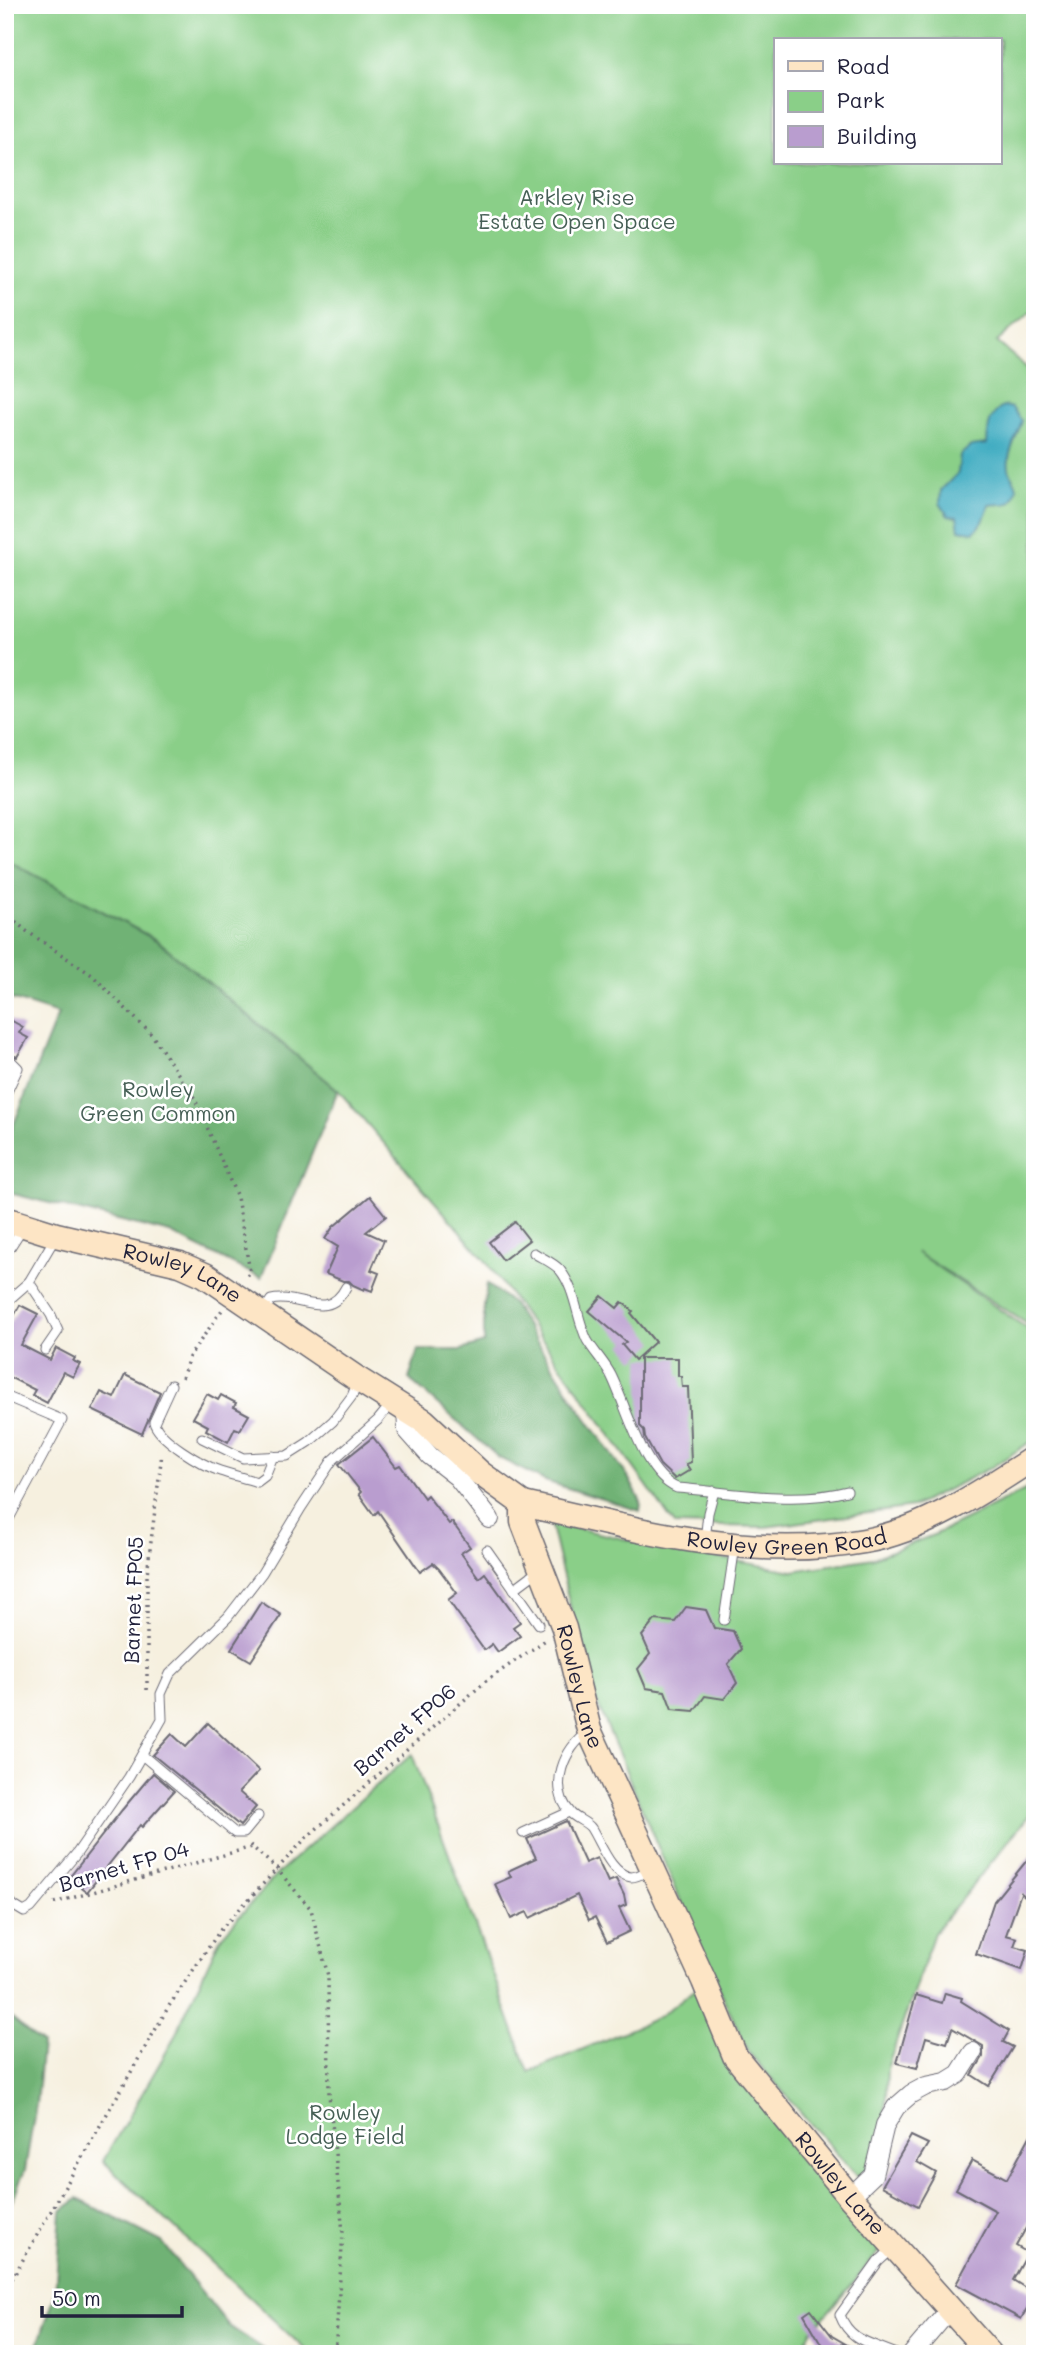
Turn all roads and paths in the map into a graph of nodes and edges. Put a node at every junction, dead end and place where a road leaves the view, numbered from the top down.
1 (5, 912) edge
2 (5, 1059) edge
3 (5, 1096) edge
4 (14, 1222) edge
5 (56, 1235) junction
6 (534, 1253) dead end
7 (5, 1255) edge
8 (29, 1282) junction
9 (346, 1287) dead end
10 (233, 1295) junction
11 (5, 1303) edge
12 (261, 1314) junction
13 (45, 1350) dead end
14 (359, 1380) junction
15 (176, 1384) joint
16 (5, 1396) edge
17 (400, 1404) junction
18 (164, 1437) junction
19 (202, 1438) dead end
20 (273, 1456) junction
21 (1034, 1459) edge
22 (714, 1491) junction
23 (846, 1491) dead end
24 (523, 1504) junction
25 (490, 1519) dead end
26 (5, 1526) edge
27 (705, 1542) junction
28 (735, 1546) junction
29 (487, 1550) dead end
30 (541, 1568) junction
31 (514, 1589) junction
32 (724, 1620) dead end
33 (539, 1624) dead end
34 (564, 1628) junction
35 (147, 1692) dead end
36 (589, 1731) junction
37 (142, 1755) junction
38 (569, 1812) junction
39 (258, 1816) dead end
40 (236, 1833) junction
41 (523, 1833) dead end
42 (252, 1847) junction
43 (276, 1868) junction
44 (652, 1868) junction
45 (5, 1896) edge
46 (24, 1912) junction
47 (973, 2052) dead end
48 (850, 2197) junction
49 (895, 2246) junction
50 (5, 2291) edge
51 (951, 2308) junction
52 (335, 2354) edge
53 (896, 2354) edge
54 (912, 2354) edge
55 (990, 2354) edge

1 - 10 path
2 - 3 lane
4 - 5 street, Rowley Lane
4 - 7 lane
5 - 8 lane
5 - 10 street, Rowley Lane
6 - 22 lane
8 - 11 lane
8 - 13 lane
9 - 12 lane
10 - 12 street, Rowley Lane
10 - 15 path
12 - 14 street, Rowley Lane
14 - 17 street, Rowley Lane
14 - 20 lane
15 - 18 lane
16 - 26 lane
17 - 24 street, Rowley Lane
17 - 25 street
17 - 37 lane
18 - 20 lane
18 - 35 path, Barnet FP05
19 - 20 lane
21 - 28 street, Rowley Green Road
22 - 23 lane
22 - 27 lane
24 - 27 street, Rowley Green Road
24 - 30 street, Rowley Lane
27 - 28 street, Rowley Green Road
28 - 32 lane
29 - 31 lane
30 - 31 lane
30 - 34 street, Rowley Lane
31 - 33 lane
34 - 36 street, Rowley Lane
34 - 43 path, Barnet FP06
36 - 38 lane
36 - 44 street, Rowley Lane
37 - 40 lane
37 - 46 lane
38 - 41 lane
38 - 44 lane
39 - 40 lane
40 - 42 path
42 - 43 path
42 - 46 path, Barnet FP 04
43 - 50 path, Barnet FP06
43 - 52 path
44 - 48 street, Rowley Lane
45 - 46 lane
47 - 48 street
48 - 49 street, Rowley Lane
49 - 51 street, Rowley Lane
49 - 53 lane
51 - 54 street
51 - 55 street, Rowley Lane

